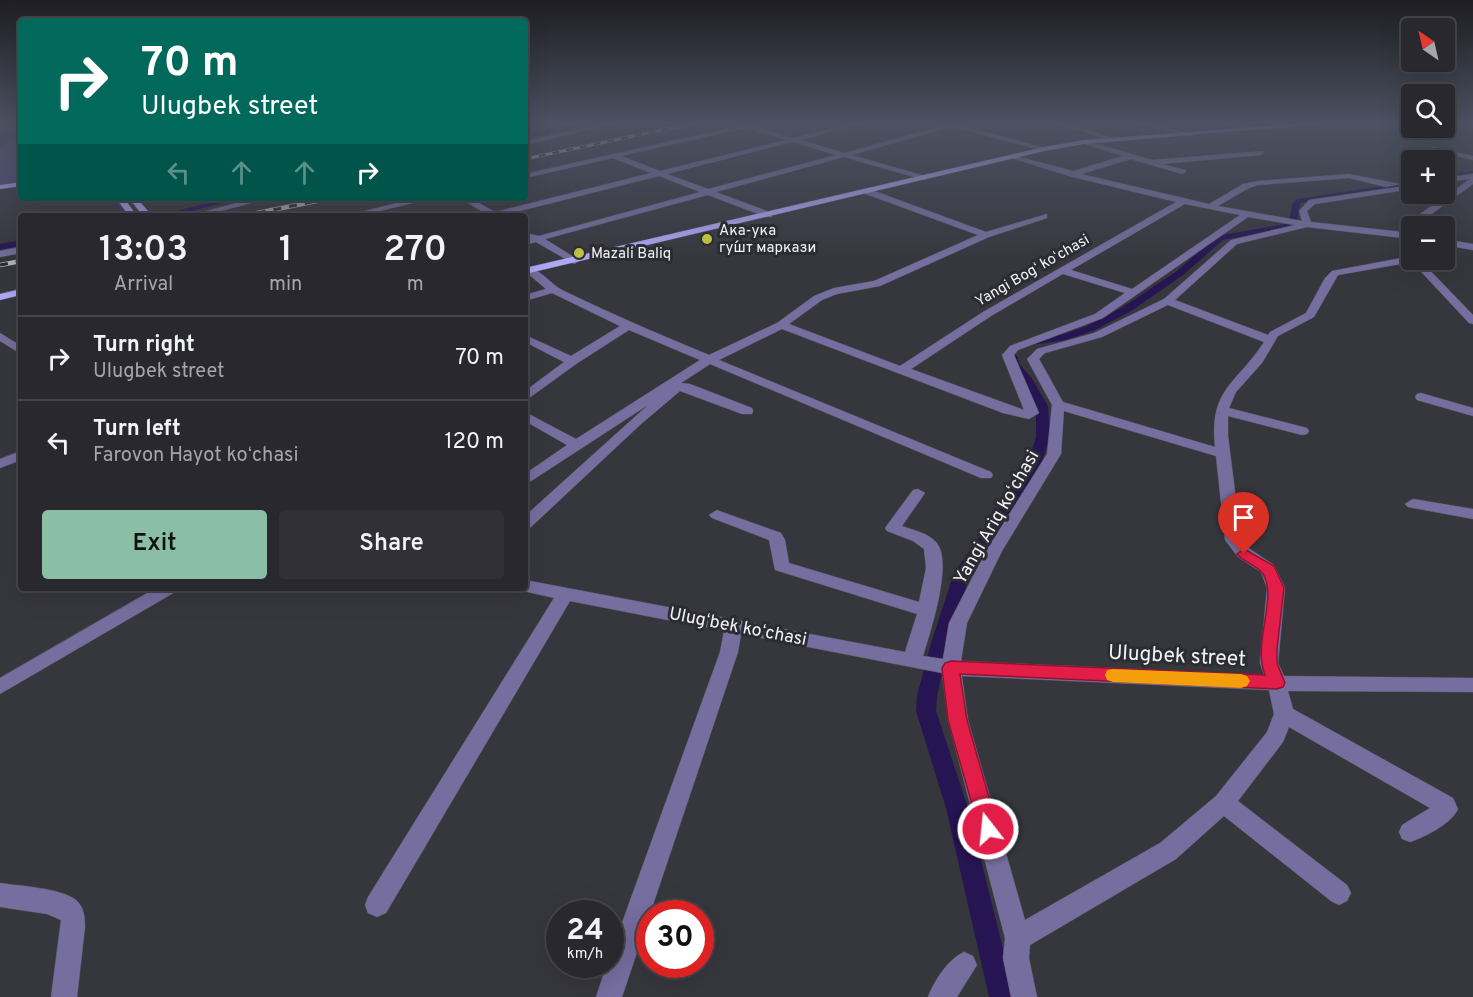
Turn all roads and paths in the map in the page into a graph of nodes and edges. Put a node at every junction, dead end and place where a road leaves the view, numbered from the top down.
1 (553, 170) edge
2 (650, 170) edge
3 (674, 170) edge
4 (788, 170) edge
5 (894, 170) edge
6 (958, 170) edge
7 (1056, 170) edge
8 (1087, 170) edge
9 (1175, 170) edge
10 (1473, 170) edge
11 (1182, 172) dead end
12 (660, 173) junction
13 (1455, 173) edge
14 (1072, 174) junction
15 (528, 175) edge
16 (922, 178) junction
17 (1473, 178) edge
18 (1455, 179) edge
19 (1401, 183) edge
20 (18, 186) edge
21 (0, 189) edge
22 (1401, 189) edge
23 (866, 191) junction
24 (710, 192) junction
25 (135, 201) edge
26 (254, 201) edge
27 (416, 201) edge
28 (469, 201) edge
29 (1183, 201) junction
30 (1211, 206) junction
31 (145, 213) edge
32 (204, 213) edge
33 (362, 213) edge
34 (487, 213) edge
35 (504, 213) edge
36 (1248, 213) junction
37 (769, 215) junction
38 (1044, 216) dead end
39 (1423, 216) edge
40 (1304, 223) junction
41 (528, 233) edge
42 (986, 235) junction
43 (1401, 236) edge
44 (538, 238) junction
45 (528, 241) edge
46 (1455, 244) edge
47 (1473, 247) edge
48 (18, 251) edge
49 (0, 254) edge
50 (574, 261) junction
51 (1401, 261) edge
52 (528, 270) edge
53 (1424, 270) edge
54 (528, 271) edge
55 (1064, 271) junction
56 (554, 290) junction
57 (18, 293) edge
58 (1135, 293) junction
59 (0, 297) edge
60 (528, 297) edge
61 (1168, 302) junction
62 (1472, 319) edge
63 (781, 325) junction
64 (628, 326) junction
65 (0, 336) edge
66 (528, 339) edge
67 (1270, 340) junction
68 (18, 349) edge
69 (709, 360) junction
70 (572, 361) junction
71 (900, 371) junction
72 (528, 394) edge
73 (1421, 397) dead end
74 (1058, 405) junction
75 (1222, 410) junction
76 (747, 411) dead end
77 (1473, 412) edge
78 (528, 418) edge
79 (1302, 431) dead end
80 (576, 445) junction
81 (1223, 454) junction
82 (18, 456) edge
83 (0, 464) edge
84 (986, 475) dead end
85 (528, 479) edge
86 (918, 493) dead end
87 (1413, 504) dead end
88 (1473, 514) edge
89 (717, 516) dead end
90 (528, 521) edge
91 (528, 587) edge
92 (164, 591) edge
93 (565, 594) junction
94 (927, 611) junction
95 (734, 625) junction
96 (912, 661) junction
97 (951, 668) junction
98 (1277, 683) junction
99 (1473, 685) edge
100 (0, 687) edge
101 (1284, 714) junction
102 (1224, 803) junction
103 (1410, 832) dead end
104 (1339, 893) dead end
105 (0, 895) edge
106 (377, 905) dead end
107 (1018, 938) junction
108 (964, 965) dead end
109 (64, 997) edge
110 (609, 997) edge
111 (941, 997) edge
112 (1024, 997) edge

1 - 15 street
2 - 12 street
3 - 12 street
4 - 24 street
5 - 16 street
6 - 16 main road
7 - 14 street
8 - 14 street
9 - 11 street
10 - 13 street
12 - 24 street
12 - 35 street
14 - 29 street
16 - 23 main road
17 - 18 street
17 - 39 street
19 - 30 street
20 - 21 main road
22 - 40 street
23 - 37 main road
23 - 42 street
24 - 37 street
24 - 44 street
25 - 31 main road
26 - 32 street
27 - 33 street
28 - 34 street
29 - 30 street
29 - 55 street, Yangi Bogʻ koʻchasi
30 - 36 street
36 - 40 street
36 - 58 street
37 - 50 main road
38 - 42 street
40 - 43 street
40 - 61 street
41 - 44 street
42 - 63 street
44 - 45 street
44 - 50 street
46 - 47 street
48 - 49 street
50 - 52 main road
51 - 67 street
53 - 62 street
54 - 56 street
55 - 58 street
55 - 71 street, Yangi Bogʻ koʻchasi
56 - 60 street
56 - 64 street
57 - 59 main road
58 - 71 street
61 - 67 street
61 - 74 street
63 - 69 street
63 - 71 street
64 - 69 street
64 - 70 street
65 - 68 street
66 - 70 street
67 - 75 street
69 - 80 street
69 - 84 street
70 - 72 street
73 - 77 street
74 - 81 street
74 - 97 street, Yangi Ariq koʻchasi
75 - 79 street
75 - 81 street
76 - 90 street
78 - 80 street
80 - 85 street
81 - 98 street
82 - 83 street
86 - 94 street
87 - 88 street
89 - 94 street
91 - 93 street, Ulugʻbek koʻchasi
92 - 100 street
93 - 95 street, Ulugʻbek koʻchasi
93 - 106 street
94 - 96 street
95 - 96 street, Ulugʻbek koʻchasi
95 - 110 street
96 - 97 street, Ulugʻbek koʻchasi
97 - 98 street, Ulugbek street
97 - 107 street, Yangi Ariq koʻchasi
98 - 99 street, Ulugbek street
98 - 101 street
101 - 102 street
101 - 103 street
102 - 104 street
102 - 107 street
105 - 109 street
107 - 112 street, Yangi Ariq koʻchasi
108 - 111 street

